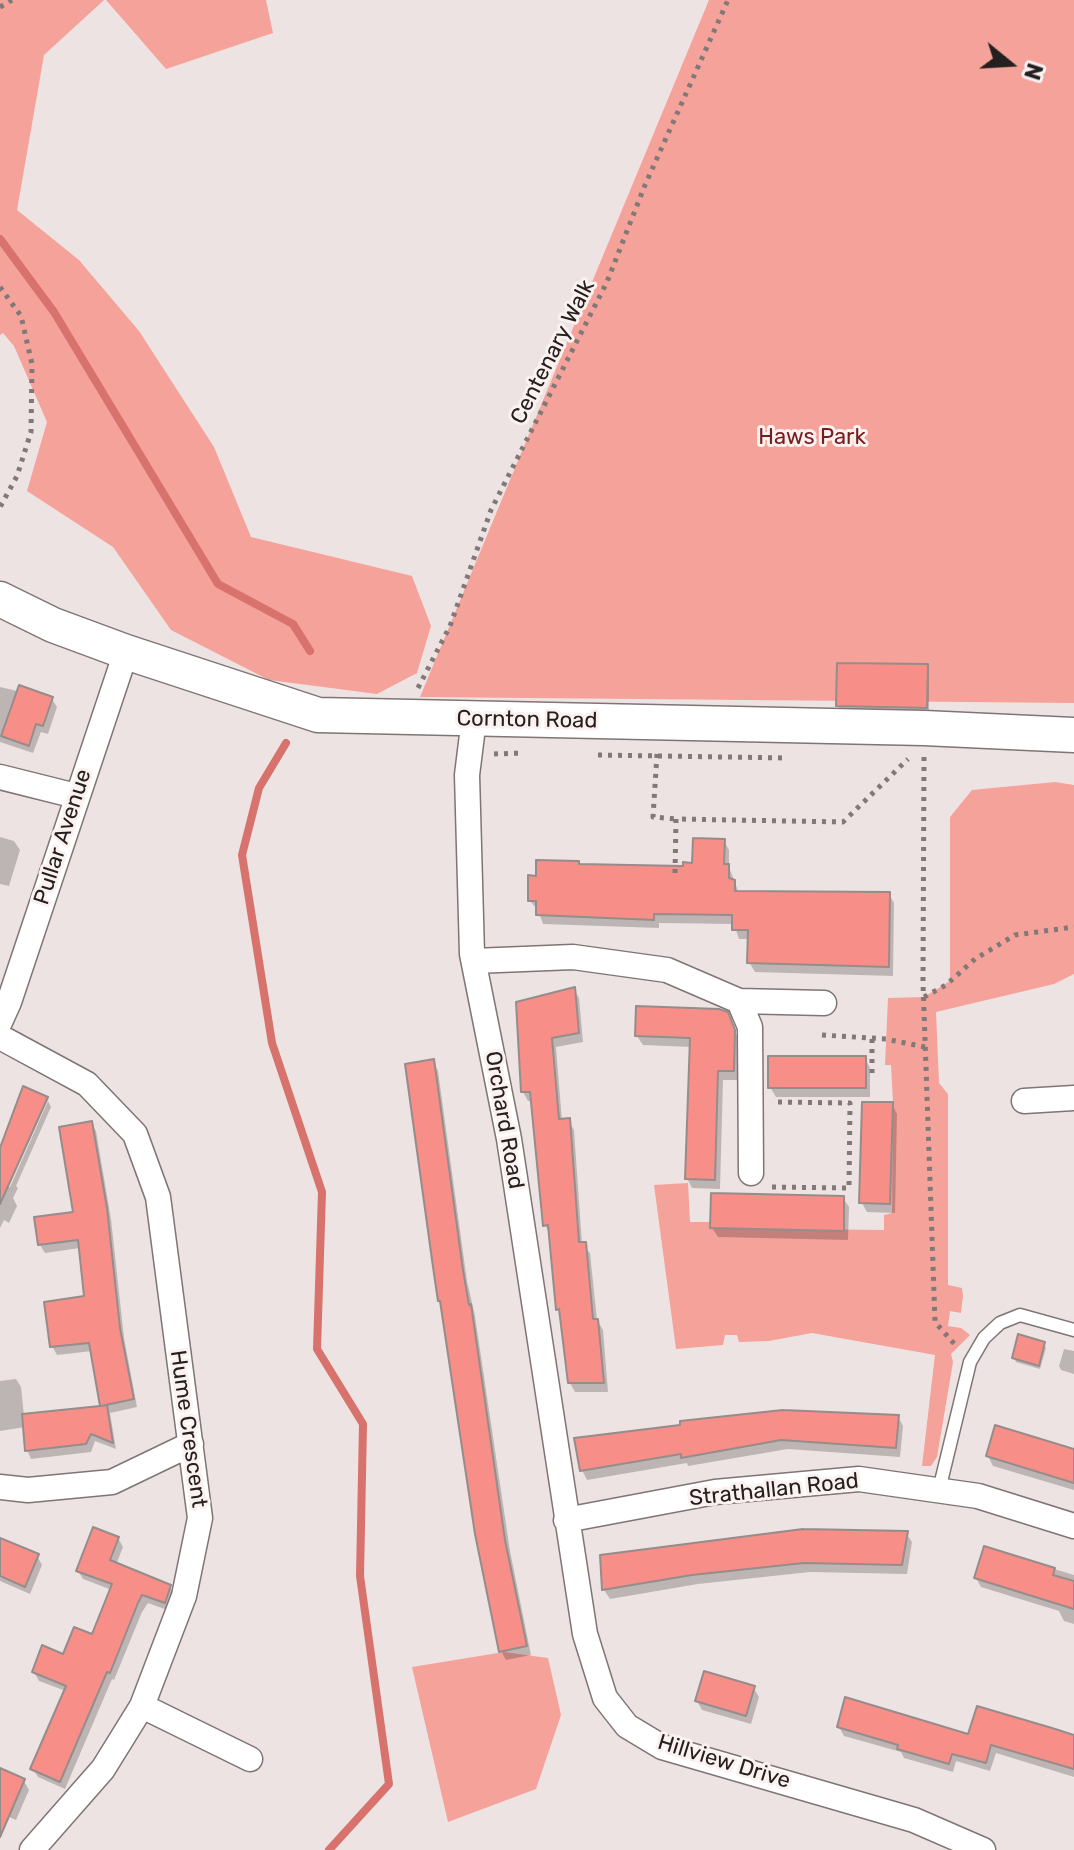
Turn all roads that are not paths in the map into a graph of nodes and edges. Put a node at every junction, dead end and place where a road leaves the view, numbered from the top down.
1 (0, 599) edge
2 (126, 652) junction
3 (474, 719) junction
4 (1074, 735) edge
5 (0, 777) edge
6 (76, 796) junction
7 (474, 961) junction
8 (739, 1001) junction
9 (824, 1003) dead end
10 (0, 1022) edge
11 (0, 1037) edge
12 (1074, 1098) edge
13 (1024, 1101) dead end
14 (757, 1180) road end
15 (1074, 1330) edge
16 (191, 1444) junction
17 (0, 1487) edge
18 (939, 1490) junction
19 (566, 1520) junction
20 (1074, 1526) edge
21 (142, 1706) junction
22 (250, 1759) dead end
23 (32, 1850) edge
24 (983, 1850) edge

1 - 2 main road, Cornton Road
2 - 3 main road, Cornton Road
2 - 6 street, Pullar Avenue
3 - 4 main road, Cornton Road
3 - 7 street, Orchard Road
5 - 6 street
6 - 10 street, Pullar Avenue
7 - 8 street
7 - 19 street, Orchard Road
8 - 9 street
8 - 14 street
11 - 16 street, Hume Crescent
12 - 13 street
15 - 18 lane
16 - 17 street
16 - 21 street, Hume Crescent
18 - 19 street, Strathallan Road
18 - 20 street, Strathallan Road
19 - 24 street, Hillview Drive
21 - 22 street
21 - 23 street, Hume Crescent

